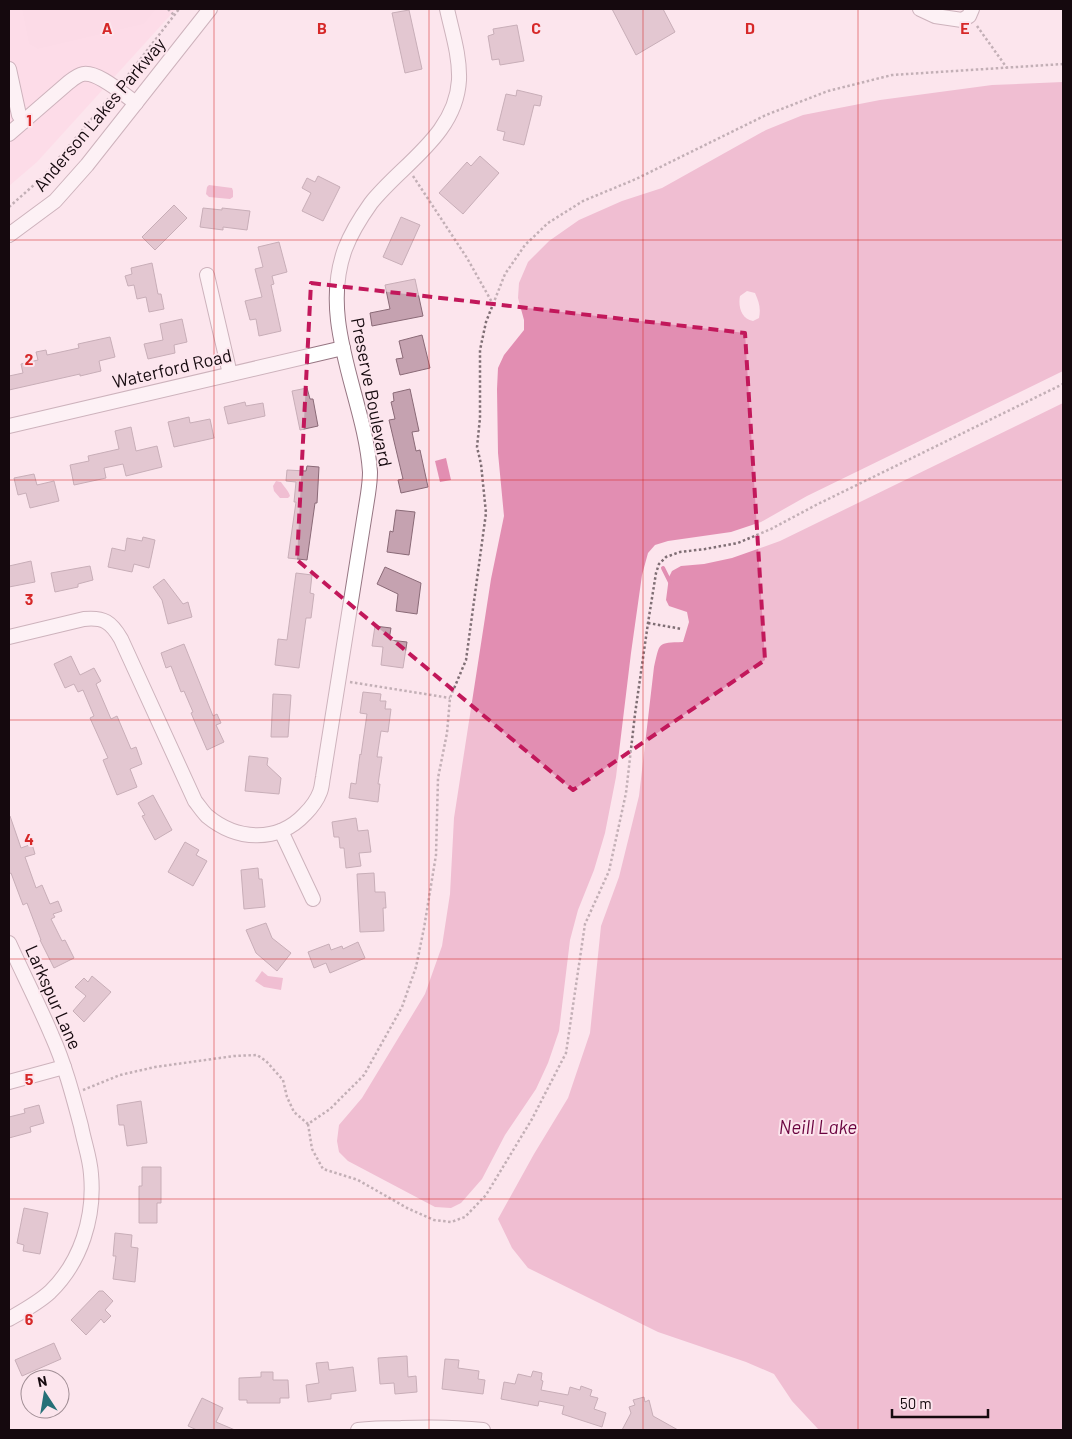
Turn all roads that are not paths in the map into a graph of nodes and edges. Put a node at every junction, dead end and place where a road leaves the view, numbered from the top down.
1 (210, 9) edge
2 (447, 9) edge
3 (920, 9) edge
4 (970, 12) edge
5 (9, 69) edge
6 (136, 103) junction
7 (17, 118) edge
8 (9, 134) edge
9 (9, 235) edge
10 (207, 275) dead end
11 (343, 348) junction
12 (230, 374) junction
13 (9, 426) edge
14 (9, 637) edge
15 (282, 831) junction
16 (313, 899) dead end
17 (9, 944) edge
18 (64, 1067) junction
19 (9, 1082) edge
20 (9, 1319) edge
21 (358, 1430) edge
22 (483, 1430) edge

1 - 6 street, Anderson Lakes Parkway
2 - 11 street, Preserve Boulevard
3 - 4 street
5 - 7 street
6 - 7 street
6 - 9 street, Anderson Lakes Parkway
7 - 8 street
10 - 12 street
11 - 12 street, Waterford Road
11 - 15 street, Preserve Boulevard
12 - 13 street, Waterford Road
14 - 15 street, Preserve Boulevard
15 - 16 street
17 - 18 street, Larkspur Lane
18 - 19 street, Larkspur Lane
18 - 20 street, Larkspur Lane
21 - 22 street

